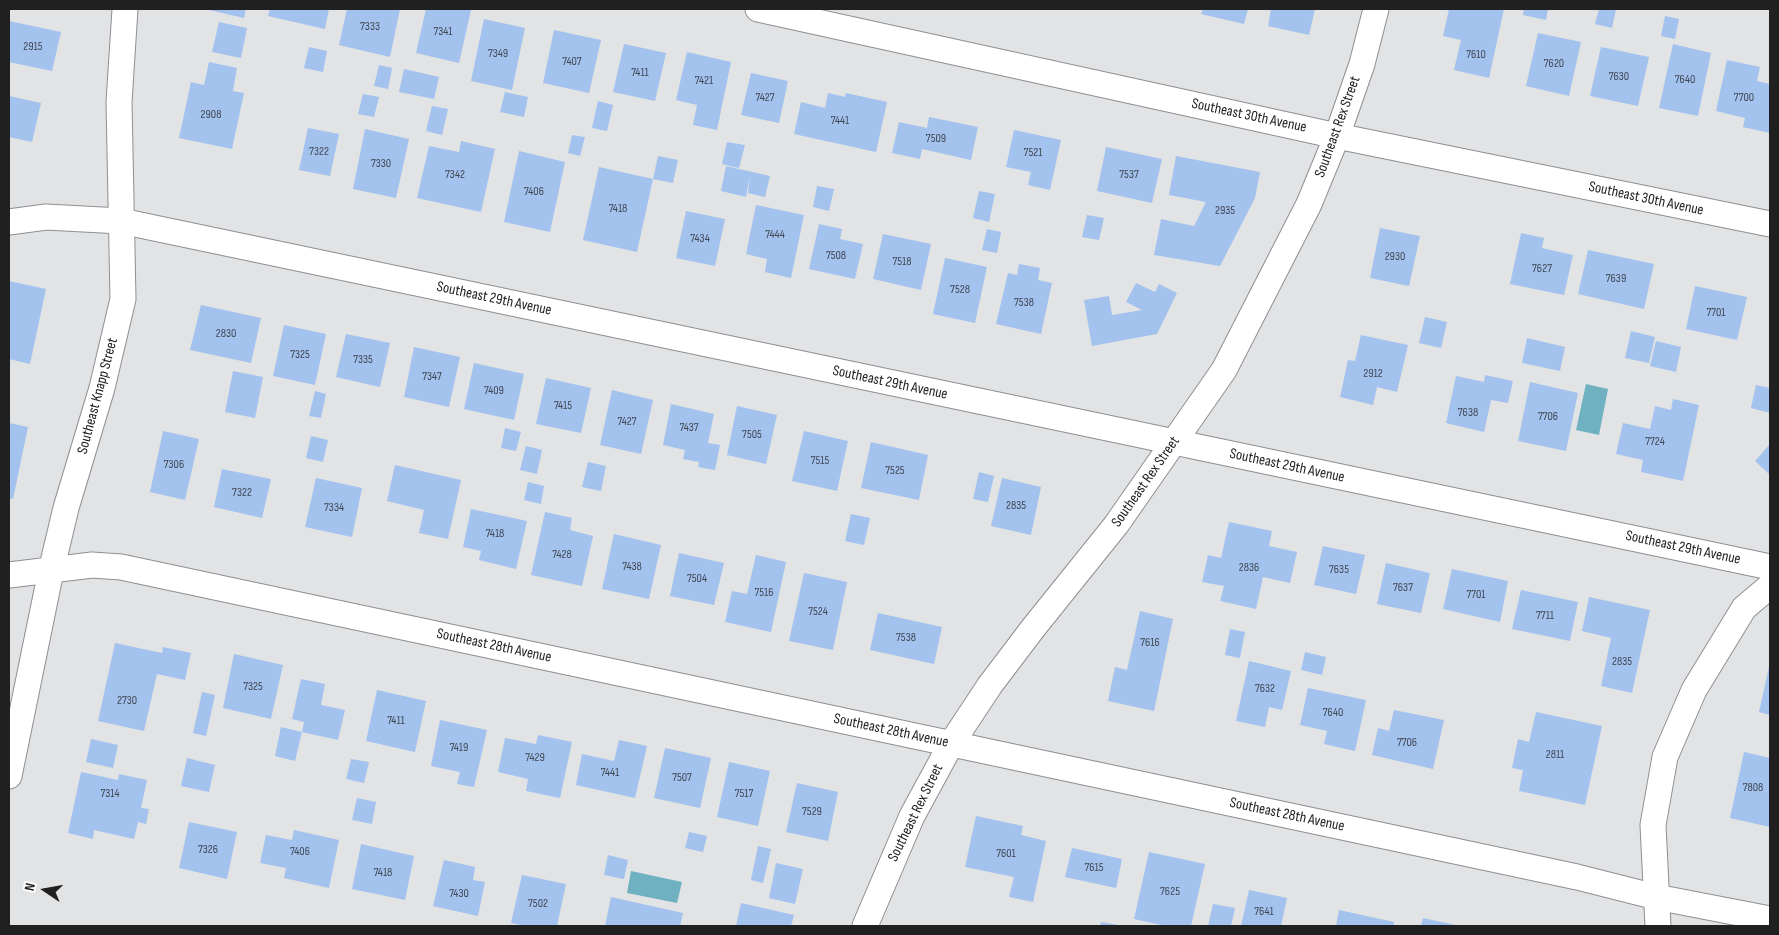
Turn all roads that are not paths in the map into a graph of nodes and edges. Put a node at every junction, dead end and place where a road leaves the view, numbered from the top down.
1 (125, 9) edge
2 (758, 9) edge
3 (1376, 9) edge
4 (1337, 136) junction
5 (121, 221) junction
6 (9, 222) edge
7 (1770, 224) edge
8 (1174, 442) junction
9 (1770, 566) edge
10 (51, 570) junction
11 (9, 576) edge
12 (1770, 586) edge
13 (950, 744) junction
14 (9, 776) edge
15 (1656, 897) junction
16 (1770, 919) edge
17 (865, 926) edge
18 (1658, 926) edge

1 - 5 street, Southeast Knapp Street
2 - 4 street, Southeast 30th Avenue
3 - 4 street, Southeast Rex Street
4 - 7 street, Southeast 30th Avenue
4 - 8 street, Southeast Rex Street
5 - 6 street, Southeast 29th Avenue
5 - 8 street, Southeast 29th Avenue
5 - 10 street, Southeast Knapp Street
8 - 9 street, Southeast 29th Avenue
8 - 13 street, Southeast Rex Street
10 - 11 street, Southeast 28th Avenue
10 - 13 street, Southeast 28th Avenue
10 - 14 street, Southeast Knapp Street
12 - 15 street
13 - 15 street, Southeast 28th Avenue
13 - 17 street, Southeast Rex Street
15 - 16 street, Southeast 28th Avenue
15 - 18 street

